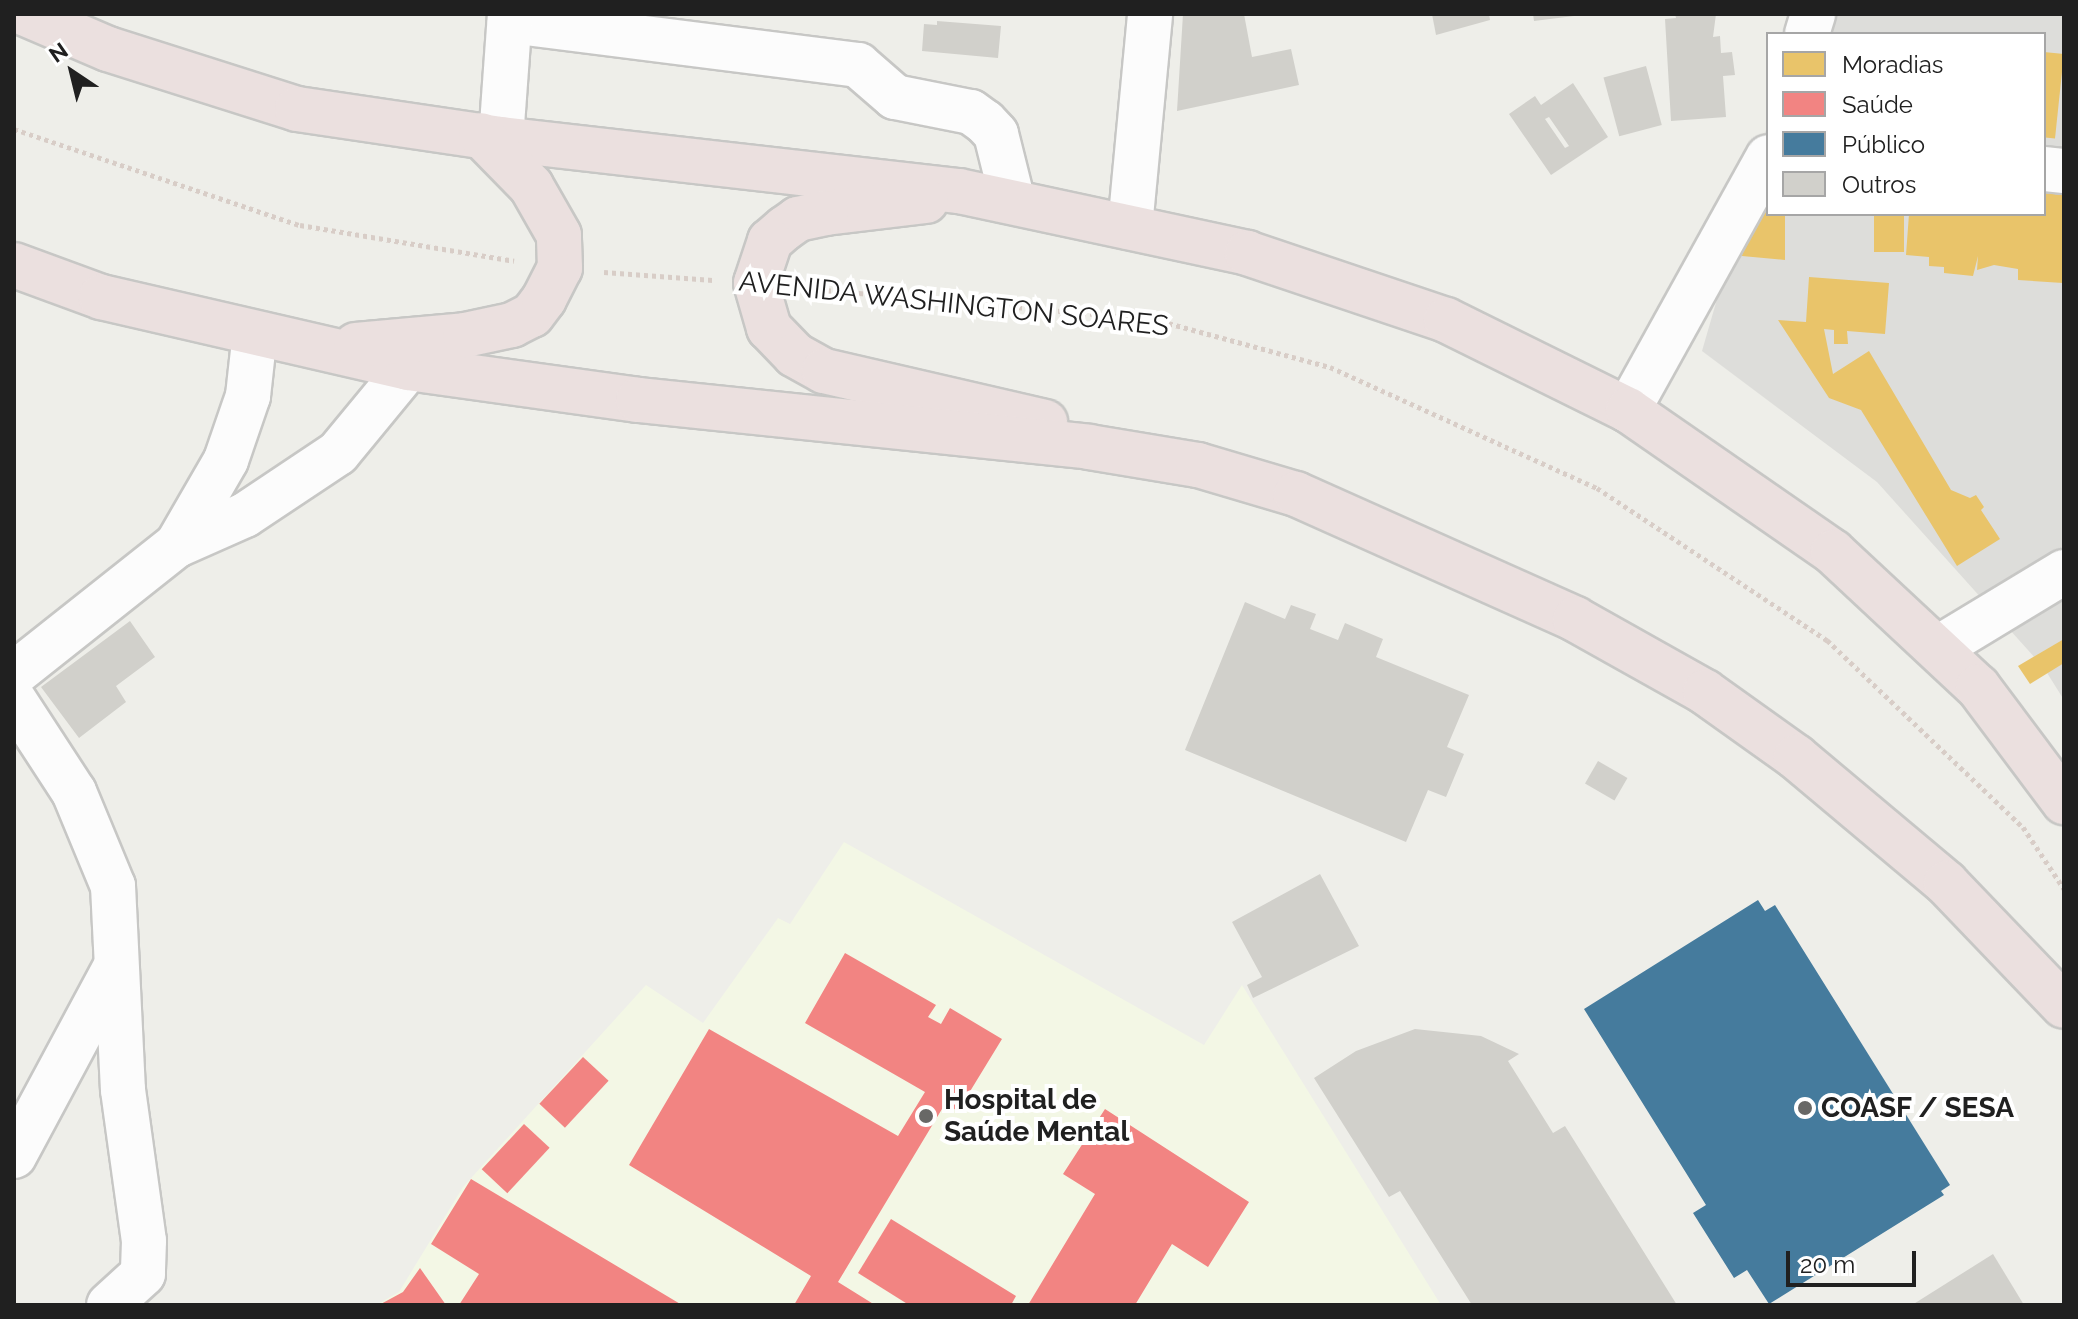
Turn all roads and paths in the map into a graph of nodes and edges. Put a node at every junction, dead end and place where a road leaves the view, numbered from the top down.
1 (26, 14) edge
2 (1150, 14) edge
3 (510, 18) edge
4 (14, 129) edge
5 (491, 137) junction
6 (1766, 161) edge
7 (959, 191) junction
8 (1013, 202) junction
9 (1130, 227) junction
10 (14, 265) edge
11 (560, 268) junction
12 (756, 283) junction
13 (255, 333) junction
14 (326, 349) junction
15 (408, 368) junction
16 (1628, 410) junction
17 (1089, 447) junction
18 (177, 545) junction
19 (2064, 572) edge
20 (1940, 647) junction
21 (14, 674) edge
22 (14, 700) edge
23 (2064, 802) edge
24 (2064, 889) edge
25 (119, 960) junction
26 (2064, 1006) edge
27 (14, 1156) edge
28 (109, 1305) edge

1 - 5 highway
2 - 9 street
3 - 5 street
3 - 8 street
4 - 11 path, AVENIDA WASHINGTON SOARES
5 - 7 highway
5 - 11 highway
6 - 16 street
7 - 8 highway
7 - 12 highway
8 - 9 highway
9 - 16 highway
10 - 13 highway
11 - 12 path, AVENIDA WASHINGTON SOARES
11 - 14 highway
12 - 17 highway
12 - 24 path, AVENIDA WASHINGTON SOARES
13 - 14 highway
13 - 18 street
14 - 15 highway
15 - 17 highway
15 - 18 street
16 - 20 highway
17 - 26 highway
18 - 21 street
19 - 20 street
20 - 23 highway
22 - 25 street
25 - 27 street
25 - 28 street

